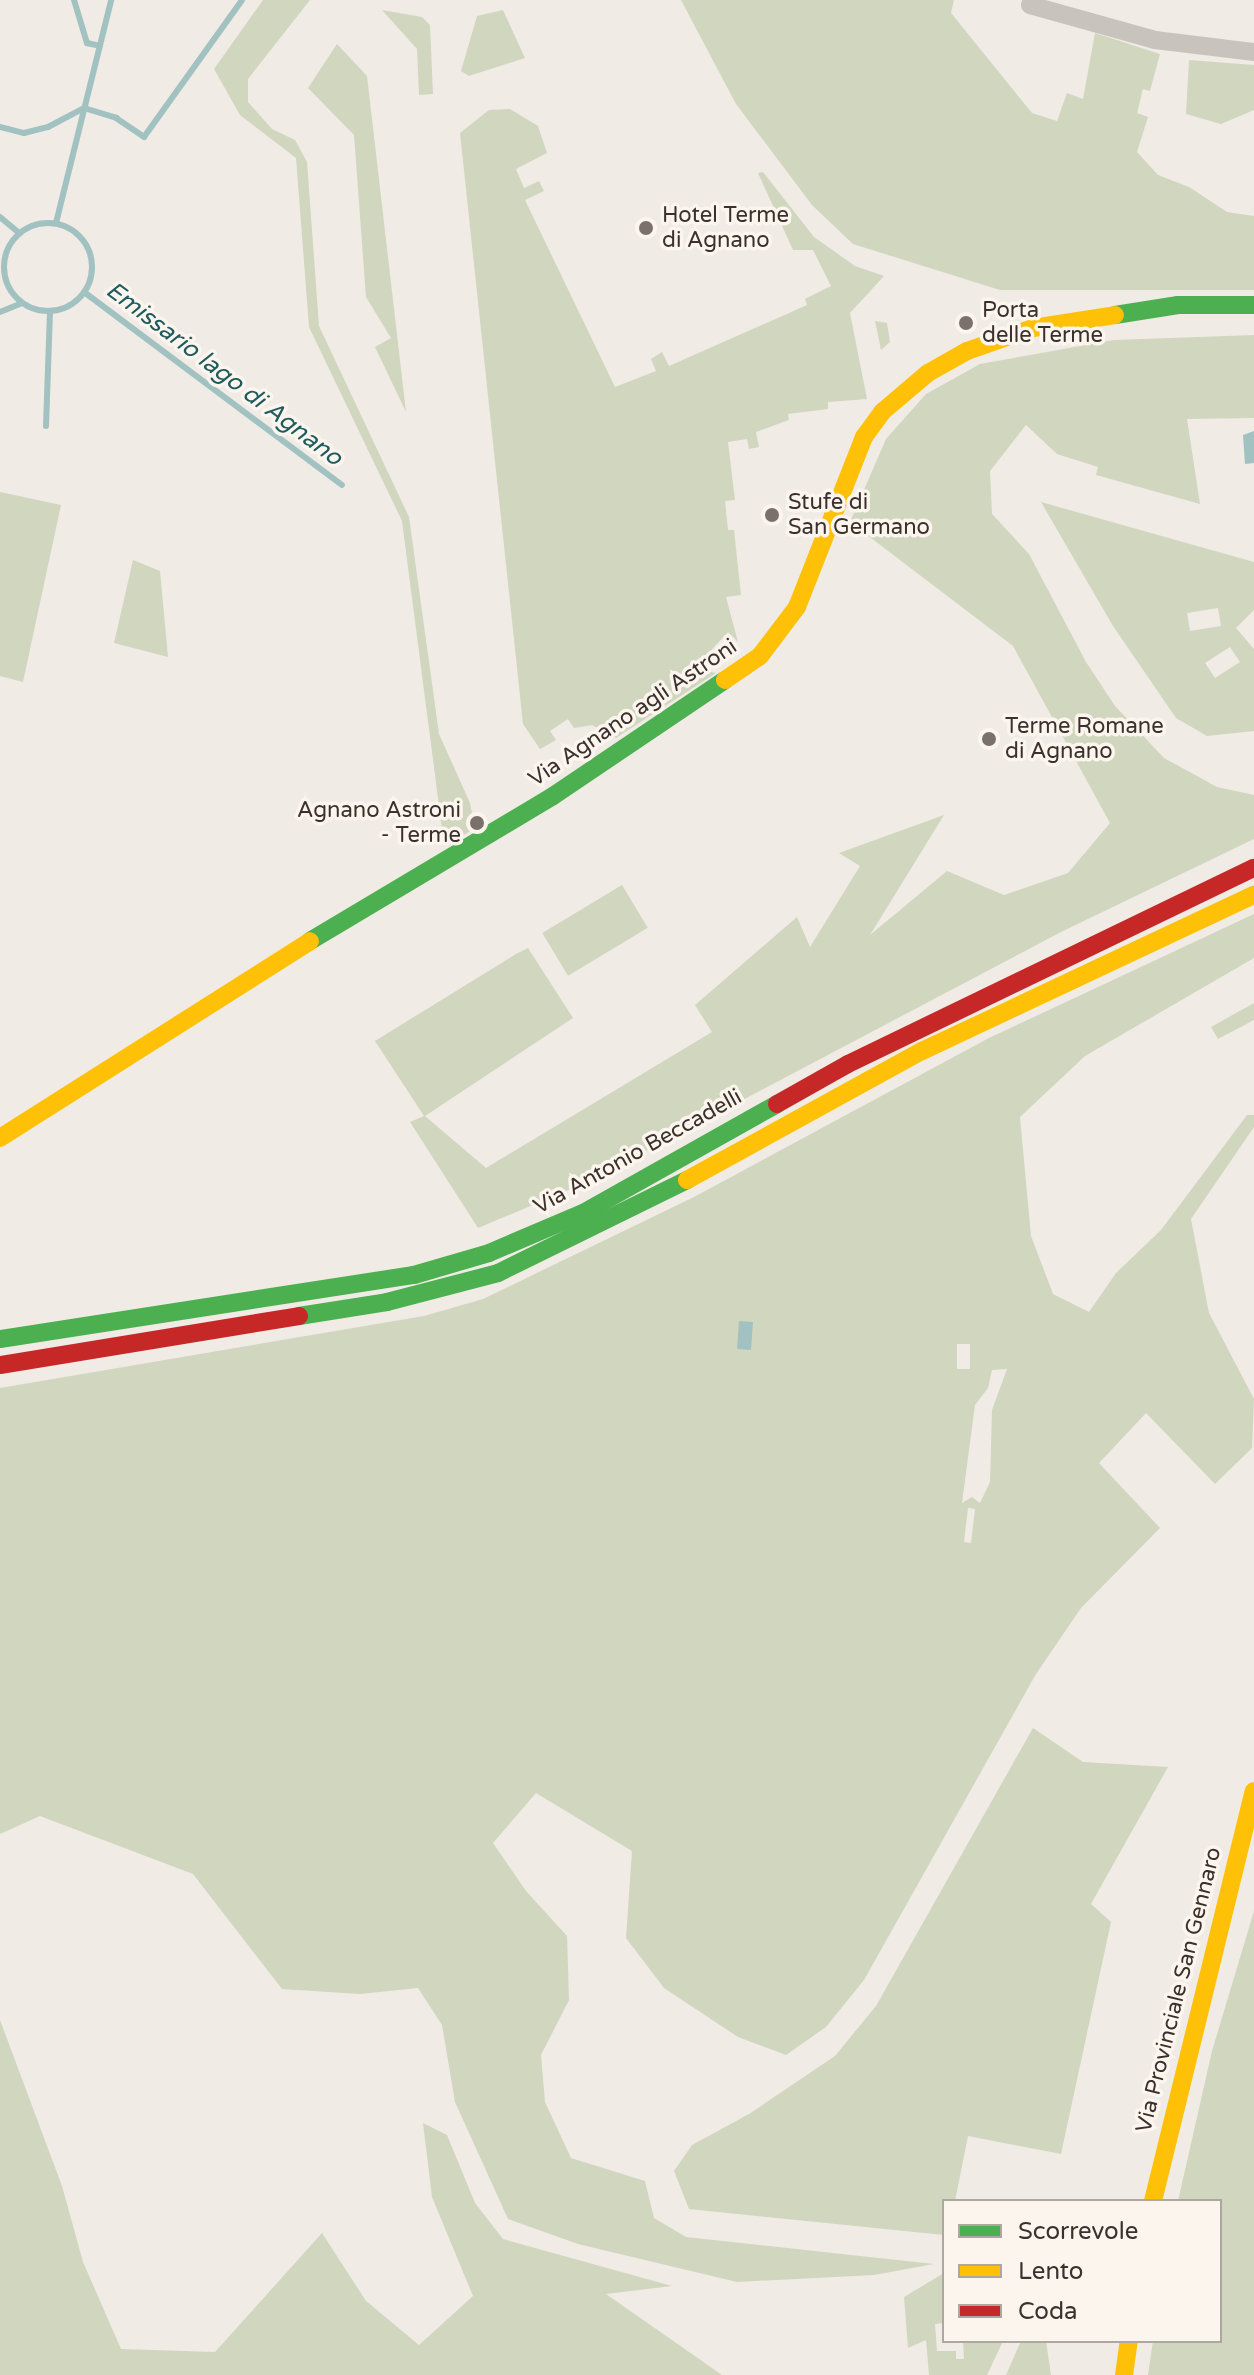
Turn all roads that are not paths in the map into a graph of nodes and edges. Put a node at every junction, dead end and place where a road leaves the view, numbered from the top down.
1 (1030, 5) dead end
2 (1254, 52) edge
3 (1254, 305) edge
4 (1254, 868) edge
5 (1254, 895) edge
6 (0, 1138) edge
7 (0, 1339) edge
8 (0, 1365) edge
9 (1254, 1791) edge
10 (1153, 2199) edge
11 (1129, 2343) edge
12 (1124, 2375) edge

1 - 2 street
3 - 6 main road, Via Agnano agli Astroni
4 - 7 main road, Via Antonio Beccadelli
5 - 8 main road, Via Antonio Beccadelli
9 - 10 main road, Via Provinciale San Gennaro
11 - 12 main road

